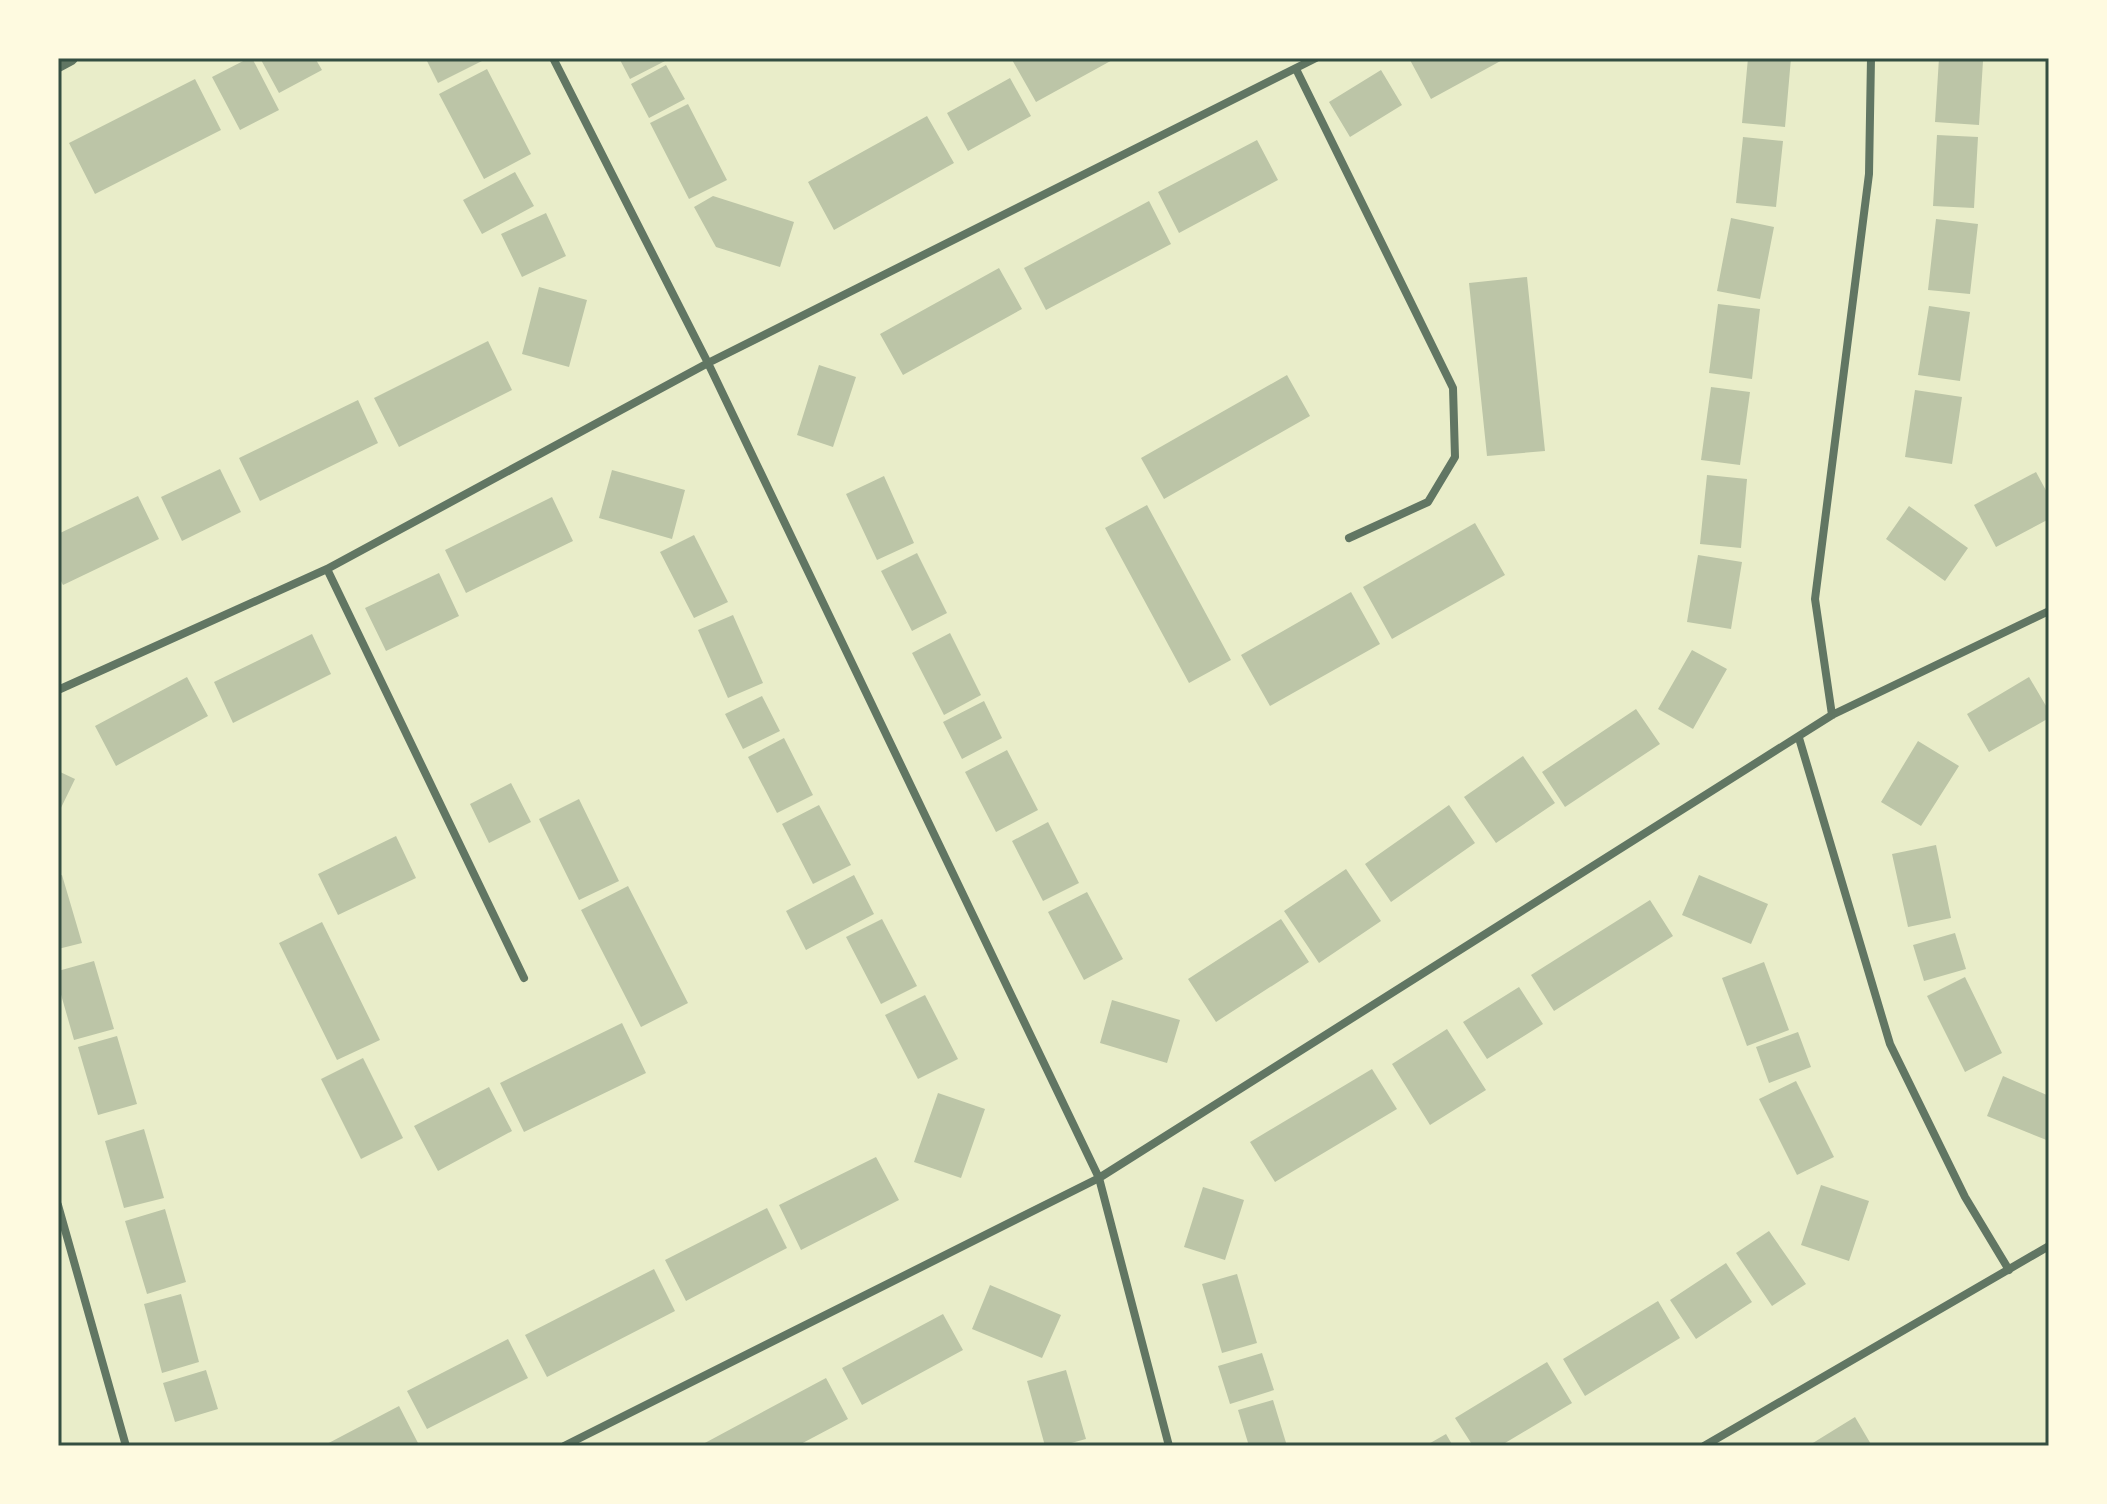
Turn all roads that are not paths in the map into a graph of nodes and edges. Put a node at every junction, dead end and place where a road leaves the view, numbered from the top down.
1 (71, 58) edge
2 (553, 58) edge
3 (1316, 58) edge
4 (1871, 58) edge
5 (58, 65) edge
6 (1296, 69) junction
7 (708, 363) junction
8 (1349, 538) dead end
9 (327, 569) junction
10 (2049, 611) edge
11 (58, 690) edge
12 (1832, 715) junction
13 (1799, 738) junction
14 (524, 978) dead end
15 (1099, 1178) junction
16 (58, 1205) edge
17 (2049, 1246) edge
18 (2009, 1270) junction
19 (126, 1446) edge
20 (564, 1446) edge
21 (1169, 1446) edge
22 (1704, 1446) edge

1 - 5 street
2 - 7 street
3 - 6 street
4 - 12 street
6 - 7 street
6 - 8 street
7 - 9 street
7 - 15 street
9 - 11 street
9 - 14 street
10 - 12 street
12 - 13 street
13 - 15 street
13 - 18 street
15 - 20 street
15 - 21 street
16 - 19 street
17 - 18 street
18 - 22 street

